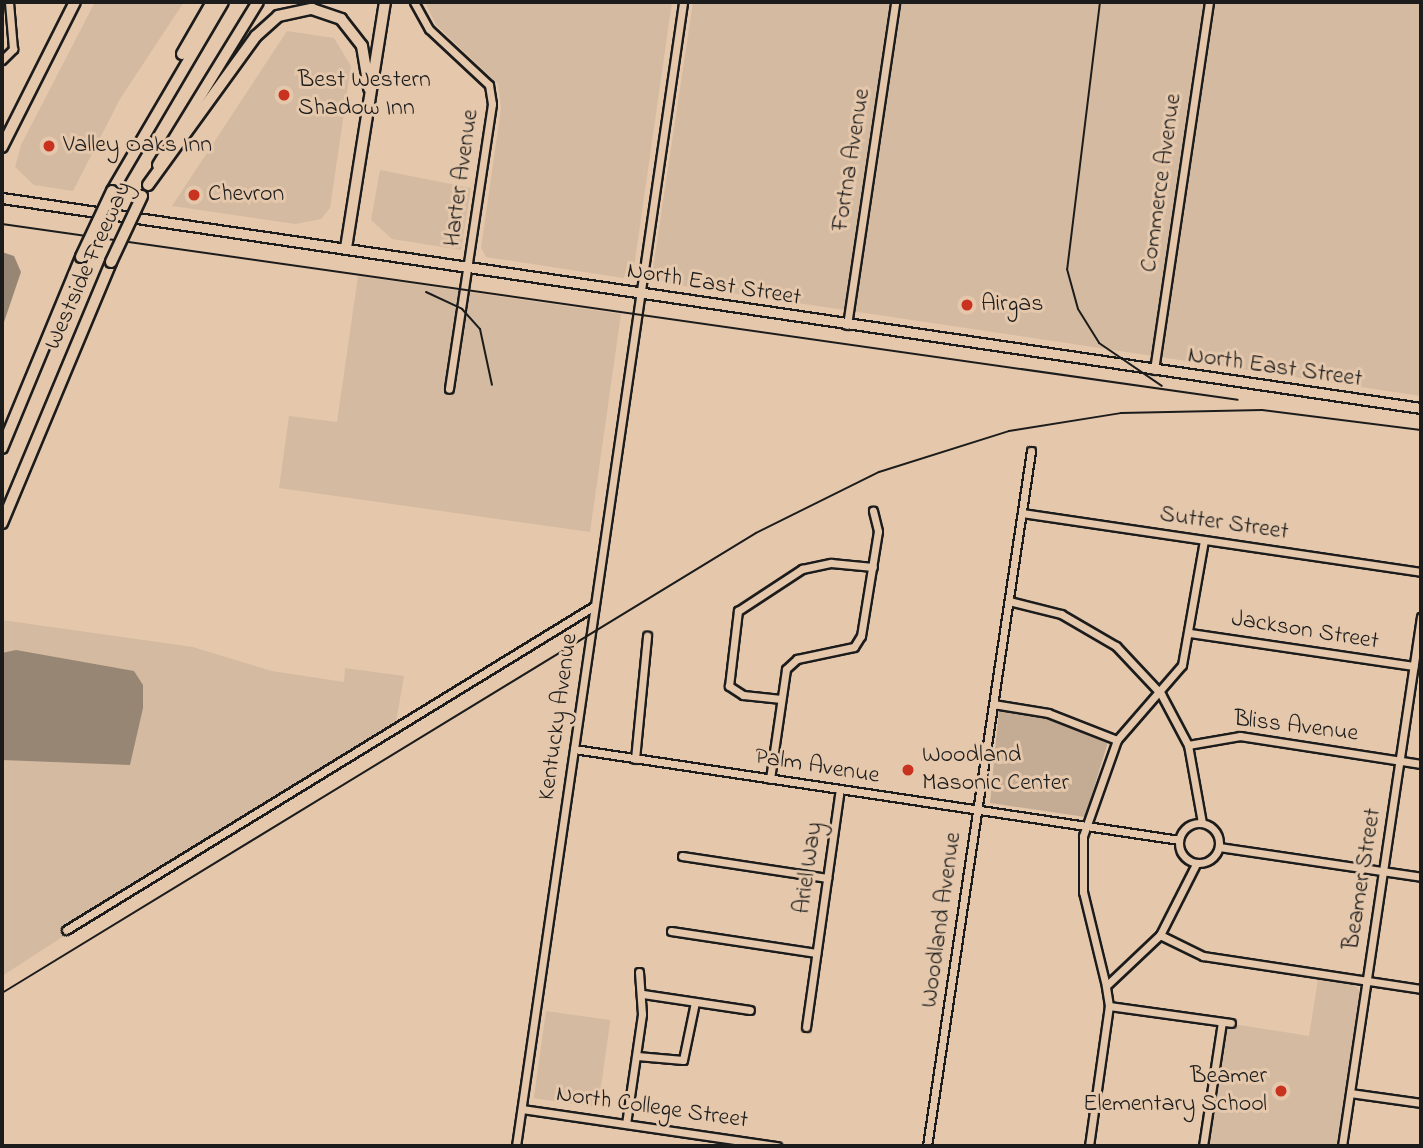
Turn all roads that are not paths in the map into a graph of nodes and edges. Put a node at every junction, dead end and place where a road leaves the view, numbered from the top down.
1 (9, 2) edge
2 (68, 2) edge
3 (75, 2) edge
4 (212, 2) edge
5 (223, 2) edge
6 (258, 2) edge
7 (385, 2) edge
8 (414, 2) edge
9 (683, 2) edge
10 (895, 2) edge
11 (1209, 2) edge
12 (2, 60) edge
13 (369, 88) junction
14 (166, 90) junction
15 (2, 130) edge
16 (2, 147) edge
17 (148, 185) junction
18 (2, 198) edge
19 (346, 248) junction
20 (469, 267) junction
21 (640, 292) junction
22 (846, 325) junction
23 (1154, 370) junction
24 (449, 389) dead end
25 (1421, 408) edge
26 (2, 448) edge
27 (1031, 451) dead end
28 (873, 511) dead end
29 (1022, 513) junction
30 (2, 523) edge
31 (1204, 540) junction
32 (873, 567) junction
33 (1421, 572) edge
34 (1009, 601) junction
35 (594, 606) junction
36 (1421, 617) edge
37 (1190, 633) junction
38 (647, 636) dead end
39 (1414, 666) junction
40 (1161, 694) junction
41 (781, 699) junction
42 (993, 705) junction
43 (1117, 740) junction
44 (1188, 745) junction
45 (574, 750) junction
46 (635, 759) junction
47 (1400, 760) junction
48 (1421, 764) edge
49 (769, 779) junction
50 (839, 789) junction
51 (977, 811) junction
52 (1202, 823) junction
53 (1085, 826) junction
54 (1179, 840) junction
55 (1219, 846) junction
56 (682, 856) dead end
57 (1196, 864) junction
58 (1383, 871) junction
59 (1421, 877) edge
60 (827, 878) junction
61 (66, 930) dead end
62 (671, 931) dead end
63 (1160, 935) junction
64 (816, 953) junction
65 (639, 972) dead end
66 (1367, 981) junction
67 (1106, 986) junction
68 (1421, 989) edge
69 (643, 994) junction
70 (695, 1002) junction
71 (1109, 1006) junction
72 (750, 1010) dead end
73 (1222, 1022) junction
74 (1231, 1023) dead end
75 (806, 1027) dead end
76 (637, 1056) junction
77 (1350, 1093) junction
78 (1421, 1103) edge
79 (522, 1109) junction
80 (626, 1125) junction
81 (720, 1142) edge
82 (516, 1146) edge
83 (777, 1146) edge
84 (927, 1146) edge
85 (1089, 1146) edge
86 (1203, 1146) edge
87 (1342, 1146) edge

1 - 12 street
2 - 15 highway
3 - 16 highway
4 - 14 highway
5 - 14 highway, Westside Freeway
6 - 17 highway, Westside Freeway
7 - 13 highway
8 - 20 street, Harter Avenue
9 - 21 street, Kentucky Avenue
10 - 22 street, Fortna Avenue
11 - 23 street, Commerce Avenue
13 - 17 highway
13 - 19 highway
14 - 26 highway, Westside Freeway, bridge
17 - 30 highway, Westside Freeway, bridge
18 - 19 main road, North East Street
19 - 20 main road, North East Street
20 - 21 main road, North East Street
20 - 24 street, Harter Avenue
21 - 22 main road, North East Street
21 - 35 street, Kentucky Avenue
22 - 23 main road, North East Street
23 - 25 main road, North East Street
27 - 29 street, Woodland Avenue
28 - 32 street
29 - 31 street, Sutter Street
29 - 34 street, Woodland Avenue
31 - 33 street, Sutter Street
31 - 37 street
32 - 41 street
32 - 41 street
34 - 40 street
34 - 42 street, Woodland Avenue
35 - 45 street, Kentucky Avenue
35 - 61 street
36 - 39 street, Beamer Street
37 - 39 street, Jackson Street
37 - 40 street
38 - 46 street
39 - 47 street, Beamer Street
40 - 43 street
40 - 44 street
41 - 49 street
42 - 43 street
42 - 51 street, Woodland Avenue
43 - 53 street
44 - 47 street, Bliss Avenue
44 - 52 street
45 - 46 street, Palm Avenue
45 - 79 street, Kentucky Avenue
46 - 49 street, Palm Avenue
47 - 48 street, Bliss Avenue
47 - 58 street, Beamer Street
49 - 50 street, Palm Avenue
50 - 51 street, Palm Avenue
50 - 60 street, Ariel Way
51 - 53 street, Palm Avenue
51 - 84 street, Woodland Avenue
52 - 54 street
52 - 55 street
53 - 54 street, Palm Avenue
53 - 67 street
54 - 57 street
55 - 57 street
55 - 58 street
56 - 60 street
57 - 63 street
58 - 59 street
58 - 66 street, Beamer Street
60 - 64 street, Ariel Way
62 - 64 street
63 - 66 street
63 - 67 street
64 - 75 street, Ariel Way
65 - 69 street
66 - 68 street
66 - 77 street, Beamer Street
67 - 71 street
69 - 70 street
69 - 76 street
70 - 72 street
70 - 76 street
71 - 73 street
71 - 85 street
73 - 74 street
73 - 86 street
76 - 80 street
77 - 78 street
77 - 87 street, Beamer Street
79 - 80 street, North College Street
79 - 82 street, Kentucky Avenue
80 - 81 street, North College Street
81 - 83 street, North College Street

